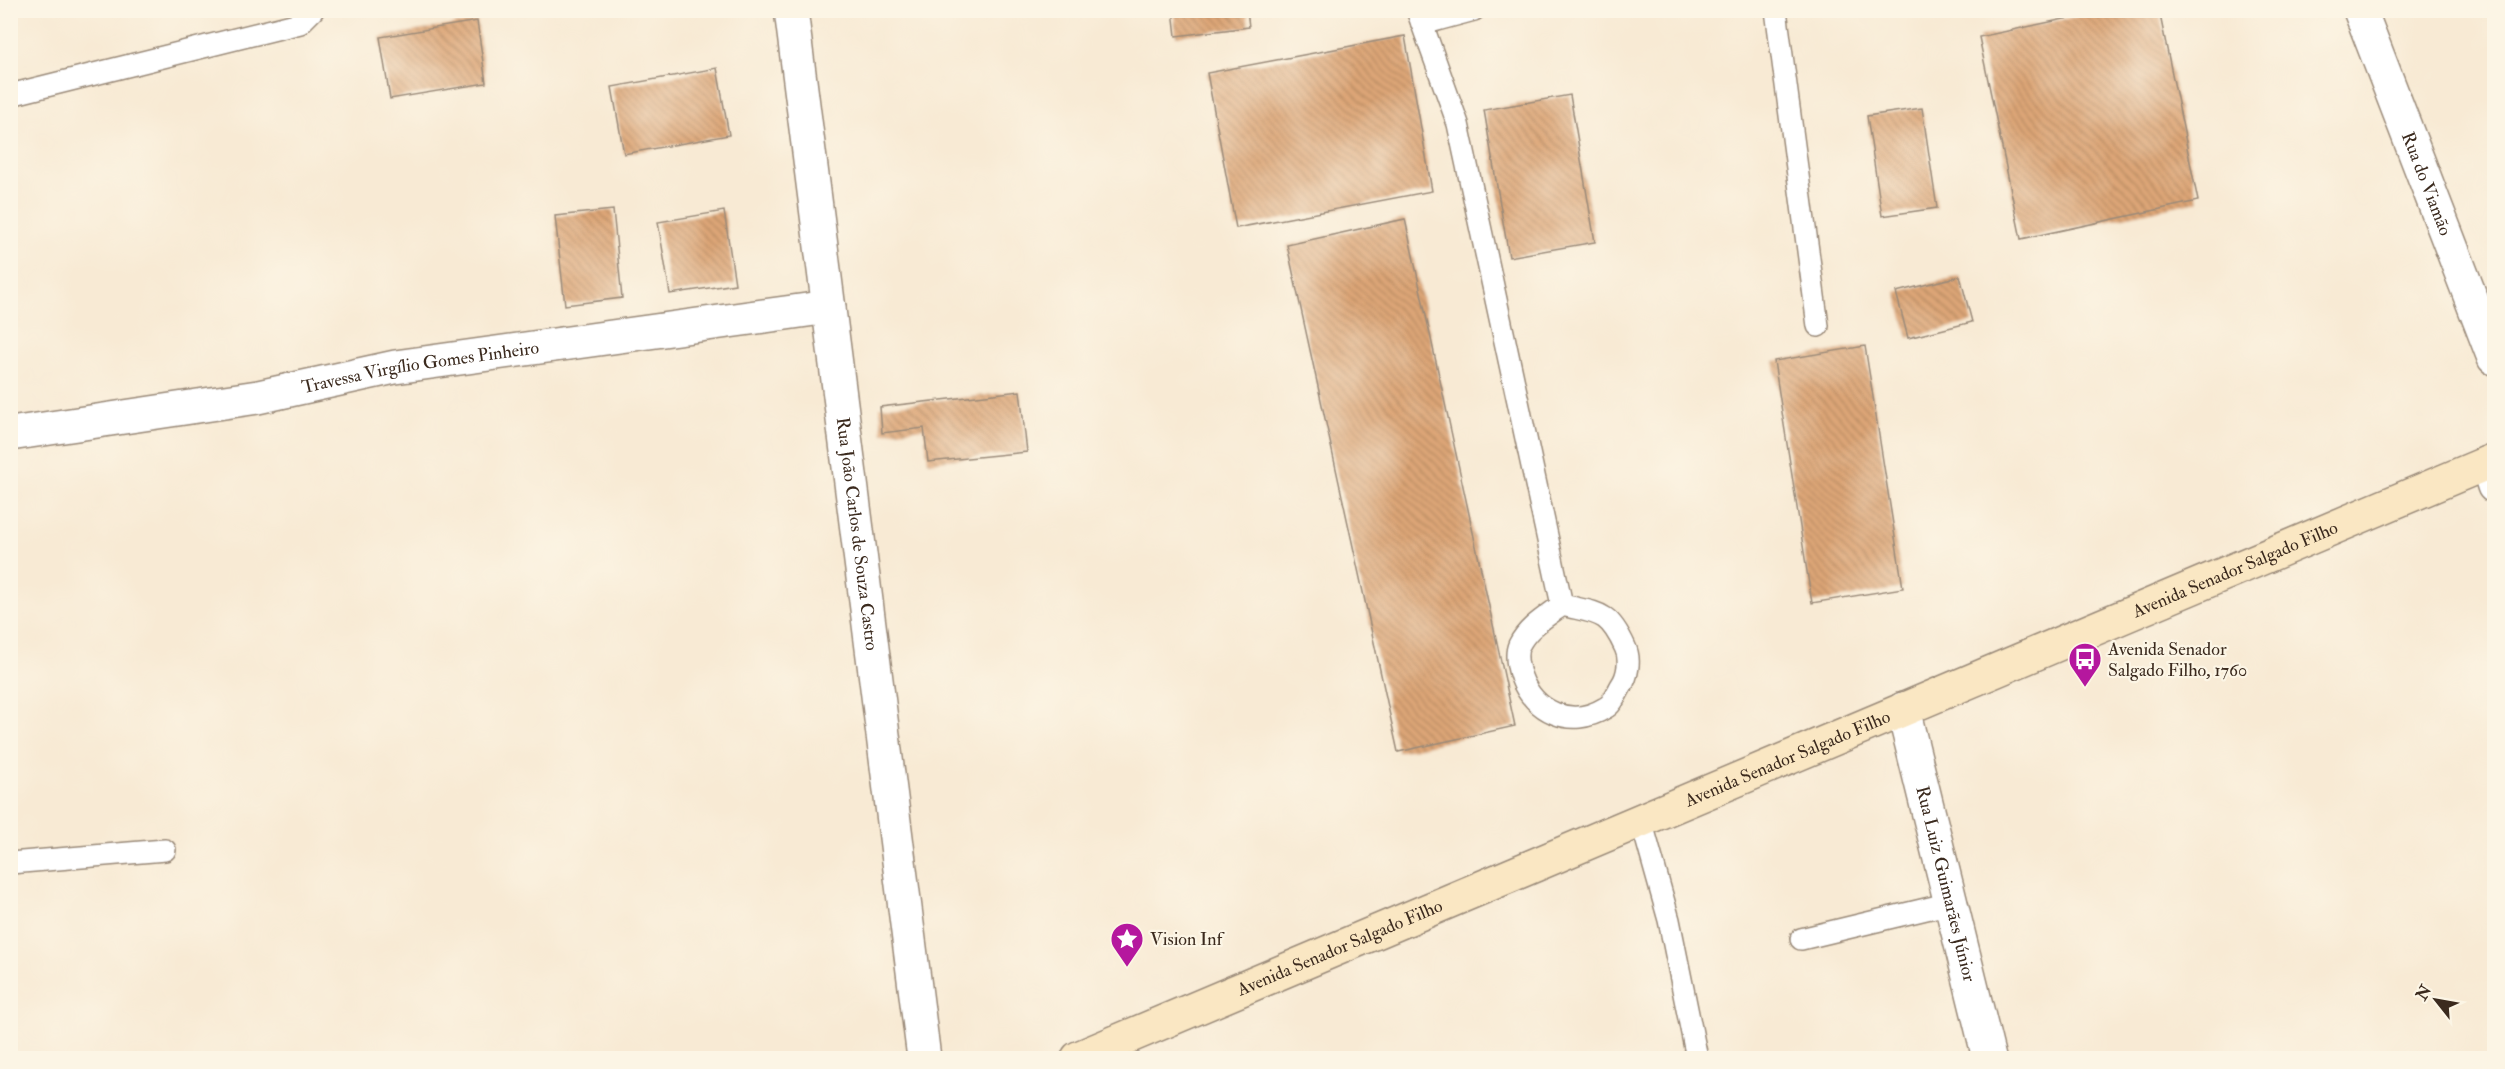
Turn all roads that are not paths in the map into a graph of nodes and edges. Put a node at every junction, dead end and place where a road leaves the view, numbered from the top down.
1 (314, 10) edge
2 (791, 10) edge
3 (1474, 10) edge
4 (1776, 10) edge
5 (2360, 10) edge
6 (1419, 17) edge
7 (10, 95) edge
8 (829, 307) junction
9 (1818, 326) dead end
10 (2494, 358) edge
11 (10, 434) edge
12 (2492, 470) edge
13 (1562, 605) junction
14 (1903, 709) junction
15 (1641, 820) junction
16 (165, 850) dead end
17 (10, 863) edge
18 (1951, 903) junction
19 (1802, 939) dead end
20 (924, 1059) edge
21 (1078, 1059) edge
22 (1697, 1059) edge
23 (1989, 1059) edge

1 - 7 lane
2 - 8 street, Rua João Carlos de Souza Castro
3 - 6 lane
4 - 9 lane
5 - 10 street, Rua do Viamão
6 - 13 lane
8 - 11 street, Travessa Virgílio Gomes Pinheiro
8 - 20 street, Rua João Carlos de Souza Castro
12 - 14 main road, Avenida Senador Salgado Filho
13 - 13 lane
14 - 15 main road, Avenida Senador Salgado Filho
14 - 18 street, Rua Luiz Guimarães Júnior
15 - 21 main road, Avenida Senador Salgado Filho
15 - 22 lane
16 - 17 lane
18 - 19 lane
18 - 23 street, Rua Luiz Guimarães Júnior

